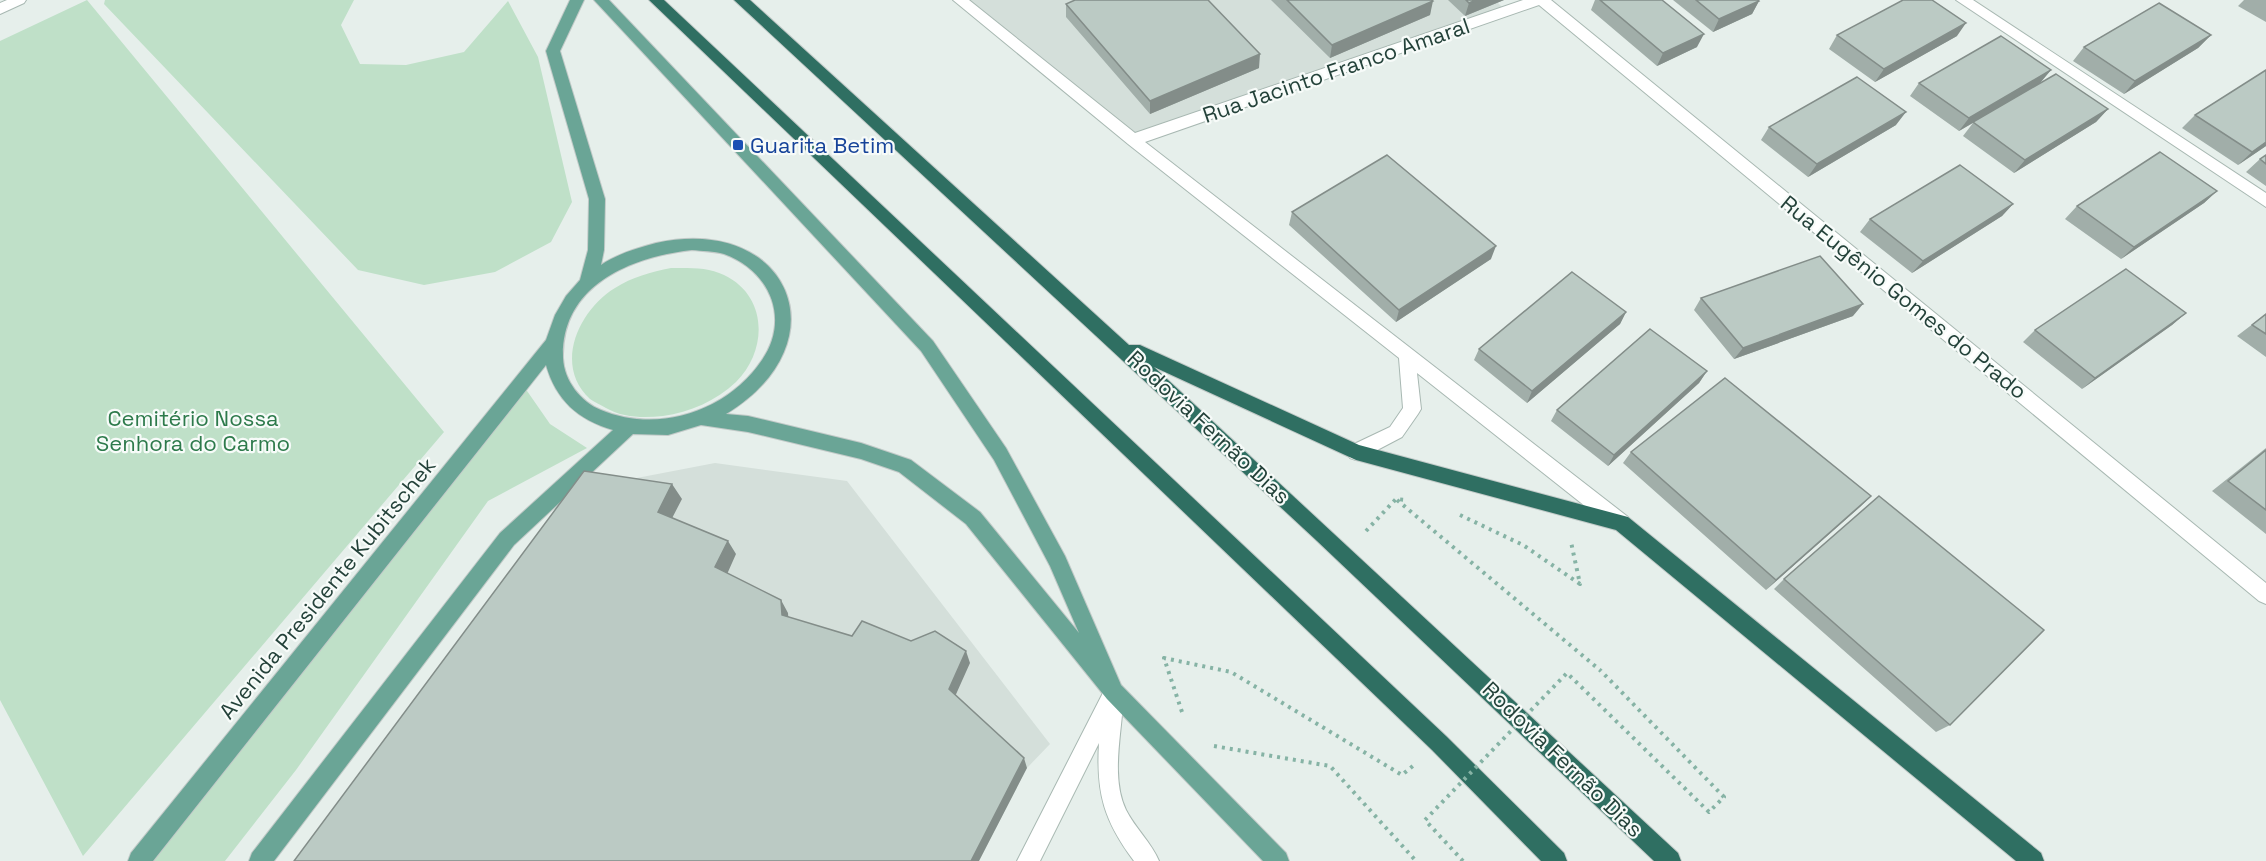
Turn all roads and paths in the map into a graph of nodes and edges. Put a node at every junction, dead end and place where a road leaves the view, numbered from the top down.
1 (19, 0) edge
2 (577, 0) edge
3 (601, 0) edge
4 (656, 0) edge
5 (741, 0) edge
6 (960, 0) edge
7 (1540, 0) edge
8 (1963, 0) edge
9 (0, 9) edge
10 (1133, 140) junction
11 (2266, 201) edge
12 (588, 283) junction
13 (1119, 343) junction
14 (552, 345) junction
15 (1407, 354) junction
16 (701, 418) junction
17 (630, 427) junction
18 (1356, 452) junction
19 (1396, 499) junction
20 (1416, 501) dead end
21 (1563, 506) junction
22 (1456, 512) dead end
23 (1621, 523) junction
24 (1344, 553) junction
25 (2266, 595) edge
26 (1114, 692) junction
27 (1192, 742) junction
28 (1438, 743) junction
29 (1175, 757) junction
30 (139, 861) edge
31 (260, 861) edge
32 (1028, 861) edge
33 (1148, 861) edge
34 (1278, 861) edge
35 (1416, 861) edge
36 (1463, 861) edge
37 (1556, 861) edge
38 (1670, 861) edge
39 (2033, 861) edge

1 - 9 street
2 - 12 main road
3 - 26 main road
4 - 28 highway
5 - 13 highway, Rodovia Fernão Dias
6 - 10 street
7 - 10 street, Rua Jacinto Franco Amaral
7 - 25 street, Rua Eugênio Gomes do Prado
8 - 11 street
10 - 15 street
12 - 14 main road
12 - 16 main road
13 - 18 highway
13 - 24 highway, Rodovia Fernão Dias
14 - 17 main road
14 - 30 main road, Avenida Presidente Kubitschek
15 - 18 street
15 - 23 street
16 - 17 main road
16 - 26 main road
17 - 31 main road
18 - 21 highway
19 - 20 path
19 - 24 path
19 - 36 path, bridge
21 - 22 path
21 - 23 highway
23 - 39 highway
24 - 38 highway, Rodovia Fernão Dias
26 - 29 main road
26 - 32 street
26 - 33 street
27 - 28 path
27 - 29 path
27 - 35 path
28 - 37 highway
29 - 34 main road

